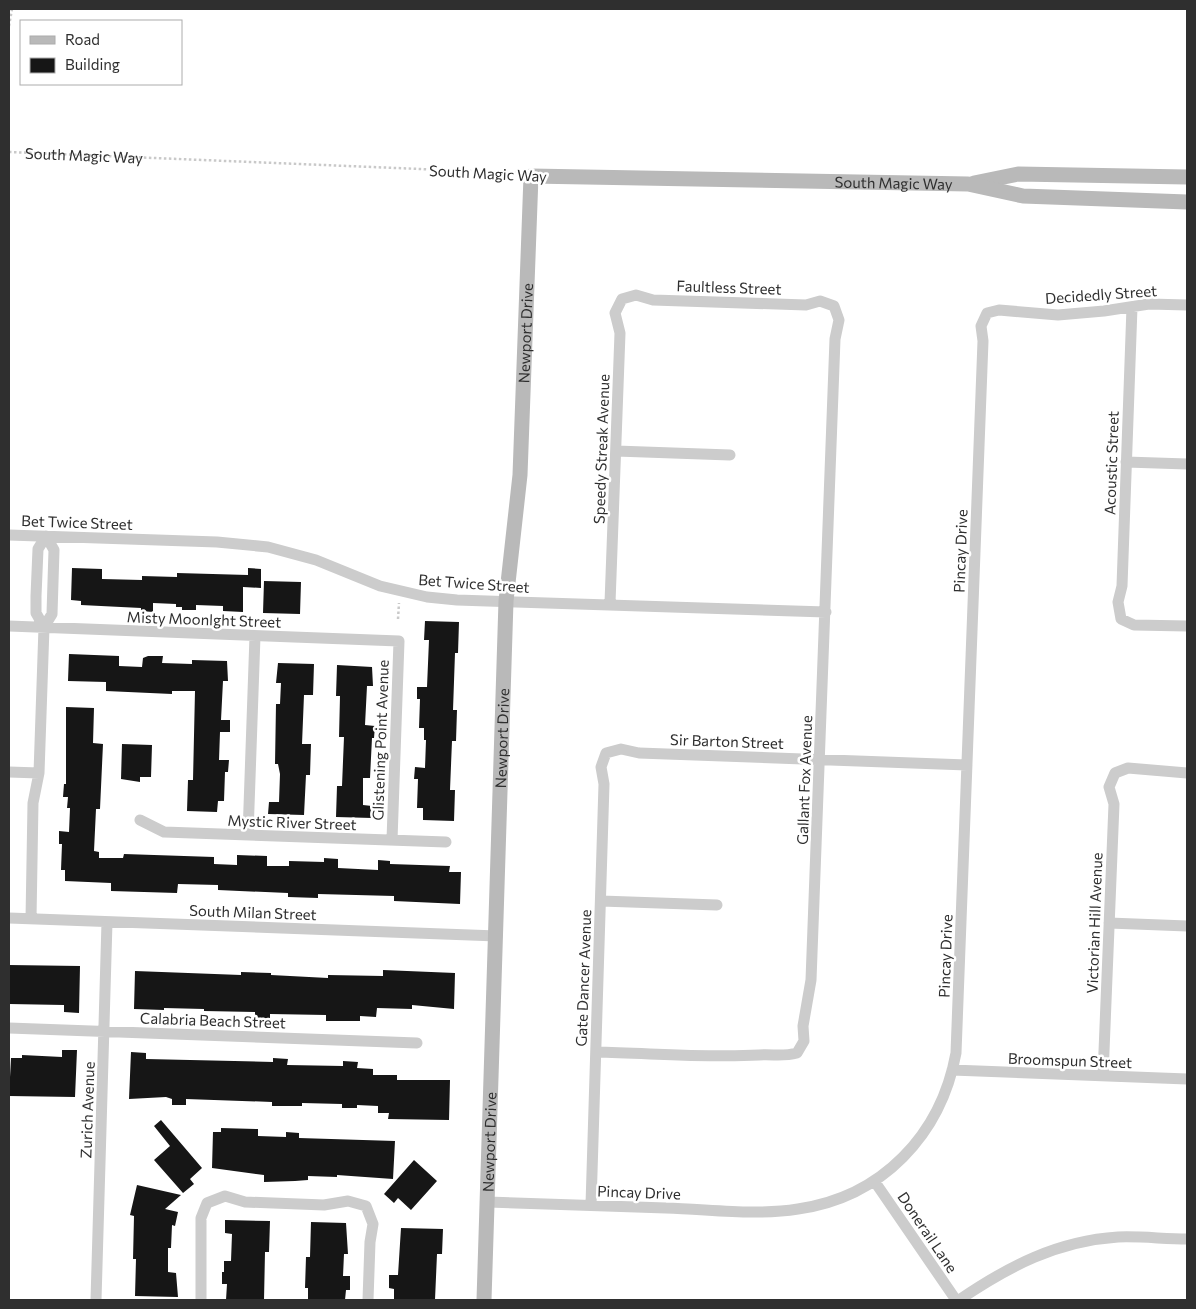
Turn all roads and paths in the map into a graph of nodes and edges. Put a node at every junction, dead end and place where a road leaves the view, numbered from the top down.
1 (12, 9) edge
2 (9, 26) edge
3 (10, 152) edge
4 (531, 176) junction
5 (1187, 177) edge
6 (968, 184) junction
7 (1187, 202) edge
8 (622, 299) joint
9 (1187, 305) edge
10 (834, 306) joint
11 (1132, 307) junction
12 (987, 313) joint
13 (616, 451) junction
14 (730, 455) dead end
15 (1126, 462) junction
16 (1187, 464) edge
17 (9, 535) edge
18 (46, 536) junction
19 (506, 601) junction
20 (399, 603) dead end
21 (610, 603) junction
22 (826, 612) junction
23 (398, 619) dead end
24 (9, 626) edge
25 (1187, 626) edge
26 (44, 627) junction
27 (255, 636) junction
28 (399, 641) joint
29 (606, 753) joint
30 (820, 760) junction
31 (967, 765) junction
32 (9, 772) edge
33 (39, 773) junction
34 (1187, 773) edge
35 (140, 820) dead end
36 (248, 835) junction
37 (392, 840) junction
38 (446, 842) dead end
39 (601, 901) junction
40 (717, 905) dead end
41 (9, 918) edge
42 (31, 919) junction
43 (107, 922) junction
44 (1109, 923) junction
45 (1187, 926) edge
46 (497, 936) junction
47 (9, 1028) edge
48 (104, 1032) junction
49 (417, 1042) dead end
50 (596, 1052) junction
51 (952, 1070) junction
52 (1103, 1076) junction
53 (1187, 1079) edge
54 (875, 1182) junction
55 (488, 1202) junction
56 (591, 1205) junction
57 (1187, 1239) edge
58 (96, 1300) edge
59 (201, 1300) edge
60 (368, 1300) edge
61 (484, 1300) edge
62 (956, 1300) edge
63 (960, 1300) edge

1 - 2 path
3 - 4 path, South Magic Way
4 - 6 street, South Magic Way
4 - 19 street, Newport Drive
5 - 6 street, South Magic Way
6 - 7 street, South Magic Way
8 - 10 street, Faultless Street
8 - 13 street, Speedy Streak Avenue
9 - 11 street, Decidedly Street
10 - 22 street, Gallant Fox Avenue
11 - 12 street, Decidedly Street
11 - 15 street, Acoustic Street
12 - 31 street, Pincay Drive
13 - 14 street
13 - 21 street, Speedy Streak Avenue
15 - 16 street
15 - 25 street, Acoustic Street
17 - 18 street, Bet Twice Street
18 - 19 street, Bet Twice Street
18 - 26 street
18 - 26 street
19 - 21 street, Bet Twice Street
19 - 46 street, Newport Drive
20 - 23 path
21 - 22 street, Bet Twice Street
22 - 30 street, Gallant Fox Avenue
24 - 26 street, Misty Moonlght Street
26 - 27 street, Misty Moonlght Street
26 - 33 street
27 - 28 street, Misty Moonlght Street
27 - 36 street
28 - 37 street, Glistening Point Avenue
29 - 30 street, Sir Barton Street
29 - 39 street, Gate Dancer Avenue
30 - 31 street, Sir Barton Street
30 - 50 street, Gallant Fox Avenue
31 - 51 street, Pincay Drive
32 - 33 street
33 - 42 street
34 - 44 street, Victorian Hill Avenue
35 - 36 street, Mystic River Street
36 - 37 street, Mystic River Street
37 - 38 street, Mystic River Street
39 - 40 street
39 - 50 street, Gate Dancer Avenue
41 - 42 street, South Milan Street
42 - 43 street, South Milan Street
43 - 46 street, South Milan Street
43 - 48 street, Zurich Avenue
44 - 45 street
44 - 52 street, Victorian Hill Avenue
46 - 55 street, Newport Drive
47 - 48 street, Calabria Beach Street
48 - 49 street, Calabria Beach Street
48 - 58 street, Zurich Avenue
50 - 56 street, Gate Dancer Avenue
51 - 52 street, Broomspun Street
51 - 54 street, Pincay Drive
52 - 53 street, Broomspun Street
54 - 56 street, Pincay Drive
54 - 62 street, Donerail Lane
55 - 56 street, Pincay Drive
55 - 61 street, Newport Drive
57 - 63 street
59 - 60 street

